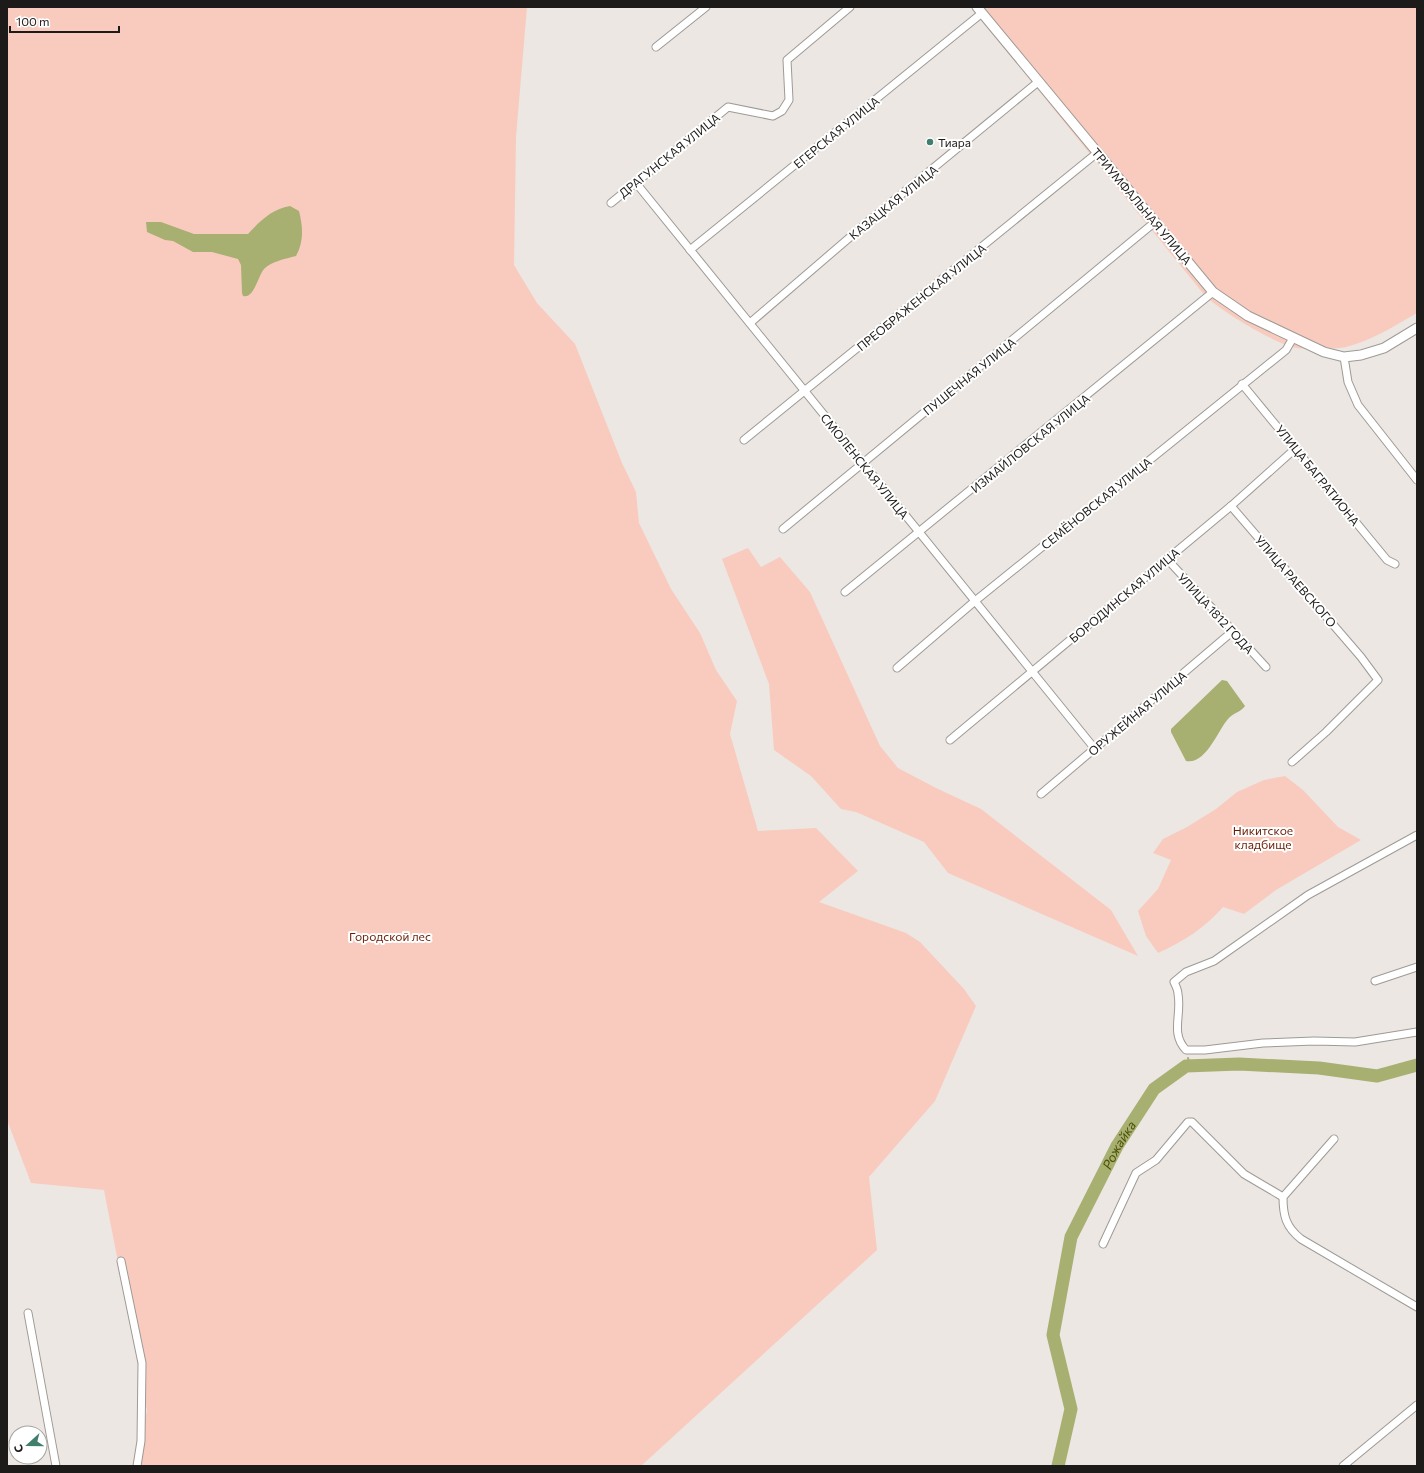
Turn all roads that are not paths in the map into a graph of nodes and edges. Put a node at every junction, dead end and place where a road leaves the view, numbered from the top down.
1 (706, 7) edge
2 (850, 7) edge
3 (980, 10) edge
4 (656, 47) dead end
5 (1038, 82) junction
6 (1097, 153) junction
7 (636, 183) junction
8 (610, 203) dead end
9 (1155, 222) junction
10 (690, 250) junction
11 (1213, 292) junction
12 (750, 324) junction
13 (1417, 328) edge
14 (1294, 338) junction
15 (1344, 357) junction
16 (1242, 384) junction
17 (805, 392) junction
18 (744, 440) dead end
19 (1296, 448) junction
20 (863, 463) junction
21 (1417, 480) edge
22 (1231, 506) junction
23 (783, 529) dead end
24 (920, 533) junction
25 (1167, 559) junction
26 (1395, 564) dead end
27 (845, 592) dead end
28 (975, 601) junction
29 (1233, 631) junction
30 (1266, 667) dead end
31 (897, 668) dead end
32 (1032, 672) junction
33 (950, 740) dead end
34 (1095, 749) junction
35 (1292, 762) dead end
36 (1041, 794) dead end
37 (1417, 835) edge
38 (1417, 967) edge
39 (1375, 981) dead end
40 (1417, 1032) edge
41 (1334, 1139) dead end
42 (1283, 1197) junction
43 (1103, 1244) dead end
44 (121, 1261) dead end
45 (1417, 1307) edge
46 (28, 1313) dead end
47 (1417, 1405) edge
48 (56, 1466) edge
49 (137, 1466) edge
50 (1343, 1466) edge

1 - 4 street
2 - 7 street, ДРАГУНСКАЯ УЛИЦА
3 - 5 street, ТРИУМФАЛЬНАЯ УЛИЦА
3 - 10 street, ЕГЕРСКАЯ УЛИЦА
5 - 6 street, ТРИУМФАЛЬНАЯ УЛИЦА
5 - 12 street, КАЗАЦКАЯ УЛИЦА
6 - 9 street, ТРИУМФАЛЬНАЯ УЛИЦА
6 - 17 street, ПРЕОБРАЖЕНСКАЯ УЛИЦА
7 - 8 street, ДРАГУНСКАЯ УЛИЦА
7 - 10 street, СМОЛЕНСКАЯ УЛИЦА
9 - 11 street, ТРИУМФАЛЬНАЯ УЛИЦА
9 - 20 street, ПУШЕЧНАЯ УЛИЦА
10 - 12 street, СМОЛЕНСКАЯ УЛИЦА
11 - 14 street, ТРИУМФАЛЬНАЯ УЛИЦА
11 - 24 street, ИЗМАЙЛОВСКАЯ УЛИЦА
12 - 17 street, СМОЛЕНСКАЯ УЛИЦА
13 - 15 street, ТРИУМФАЛЬНАЯ УЛИЦА
14 - 15 street, ТРИУМФАЛЬНАЯ УЛИЦА
14 - 16 street, СЕМЁНОВСКАЯ УЛИЦА
15 - 21 street
16 - 19 street, УЛИЦА БАГРАТИОНА
16 - 28 street, СЕМЁНОВСКАЯ УЛИЦА
17 - 18 street, ПРЕОБРАЖЕНСКАЯ УЛИЦА
17 - 20 street, СМОЛЕНСКАЯ УЛИЦА
19 - 22 street, БОРОДИНСКАЯ УЛИЦА
19 - 26 street, УЛИЦА БАГРАТИОНА
20 - 23 street, ПУШЕЧНАЯ УЛИЦА
20 - 24 street, СМОЛЕНСКАЯ УЛИЦА
22 - 25 street, БОРОДИНСКАЯ УЛИЦА
22 - 35 street, УЛИЦА РАЕВСКОГО
24 - 27 street, ИЗМАЙЛОВСКАЯ УЛИЦА
24 - 28 street, СМОЛЕНСКАЯ УЛИЦА
25 - 29 street, УЛИЦА 1812 ГОДА
25 - 32 street, БОРОДИНСКАЯ УЛИЦА
28 - 31 street, СЕМЁНОВСКАЯ УЛИЦА
28 - 32 street, СМОЛЕНСКАЯ УЛИЦА
29 - 30 street, УЛИЦА 1812 ГОДА
29 - 34 street, ОРУЖЕЙНАЯ УЛИЦА
32 - 33 street, БОРОДИНСКАЯ УЛИЦА
32 - 34 street, СМОЛЕНСКАЯ УЛИЦА
34 - 36 street, ОРУЖЕЙНАЯ УЛИЦА
37 - 40 street
38 - 39 street
41 - 42 street
42 - 43 street
42 - 45 street
44 - 49 street
46 - 48 street
47 - 50 street

